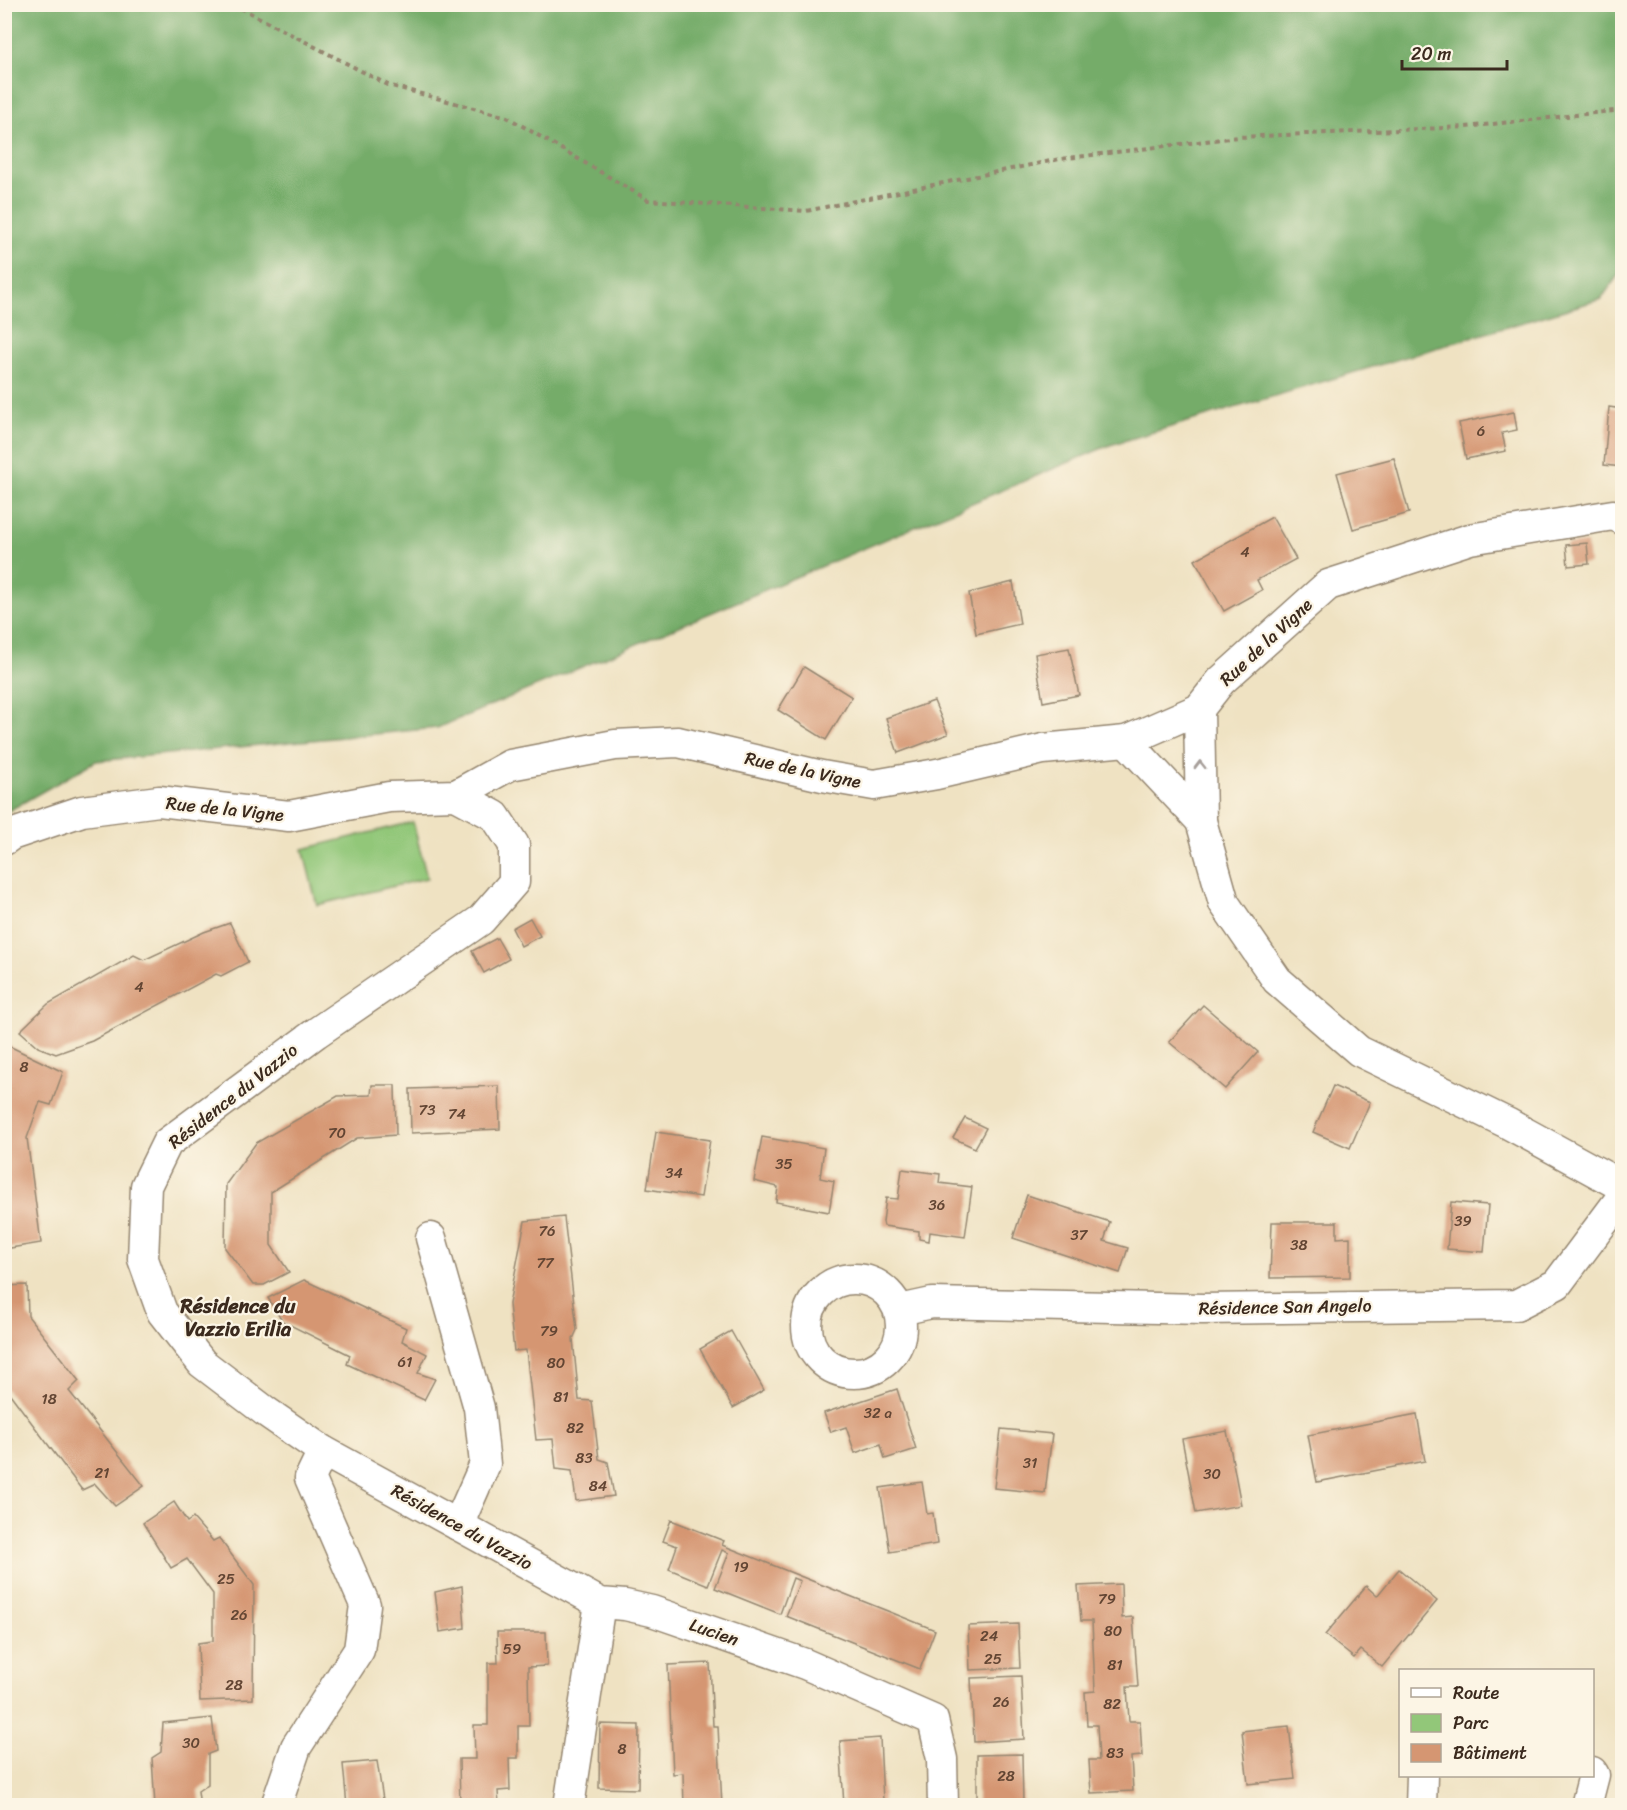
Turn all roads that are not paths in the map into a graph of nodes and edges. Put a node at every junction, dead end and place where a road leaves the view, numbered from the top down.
1 (1623, 519) edge
2 (1199, 709) junction
3 (1126, 741) junction
4 (456, 795) junction
5 (1201, 820) junction
6 (4, 840) edge
7 (1623, 1186) edge
8 (1623, 1197) edge
9 (431, 1238) dead end
10 (900, 1310) dead end
11 (323, 1450) junction
12 (458, 1525) junction
13 (600, 1603) junction
14 (1422, 1777) edge
15 (1594, 1777) edge
16 (276, 1806) edge
17 (569, 1806) edge
18 (943, 1806) edge
19 (1421, 1806) edge
20 (1587, 1806) edge

1 - 2 street, Rue de la Vigne
2 - 3 street, Rue de la Vigne
5 -> 2 street
3 - 4 street, Rue de la Vigne
3 - 5 street
4 - 6 street, Rue de la Vigne
4 - 11 street, Résidence du Vazzio
5 - 7 street
8 - 10 street, Résidence San Angelo
9 - 12 street
11 - 12 street, Résidence du Vazzio
11 - 16 street
12 - 13 street, Résidence du Vazzio
13 - 17 street
13 - 18 street, Lucien
14 - 19 street
15 - 20 street

